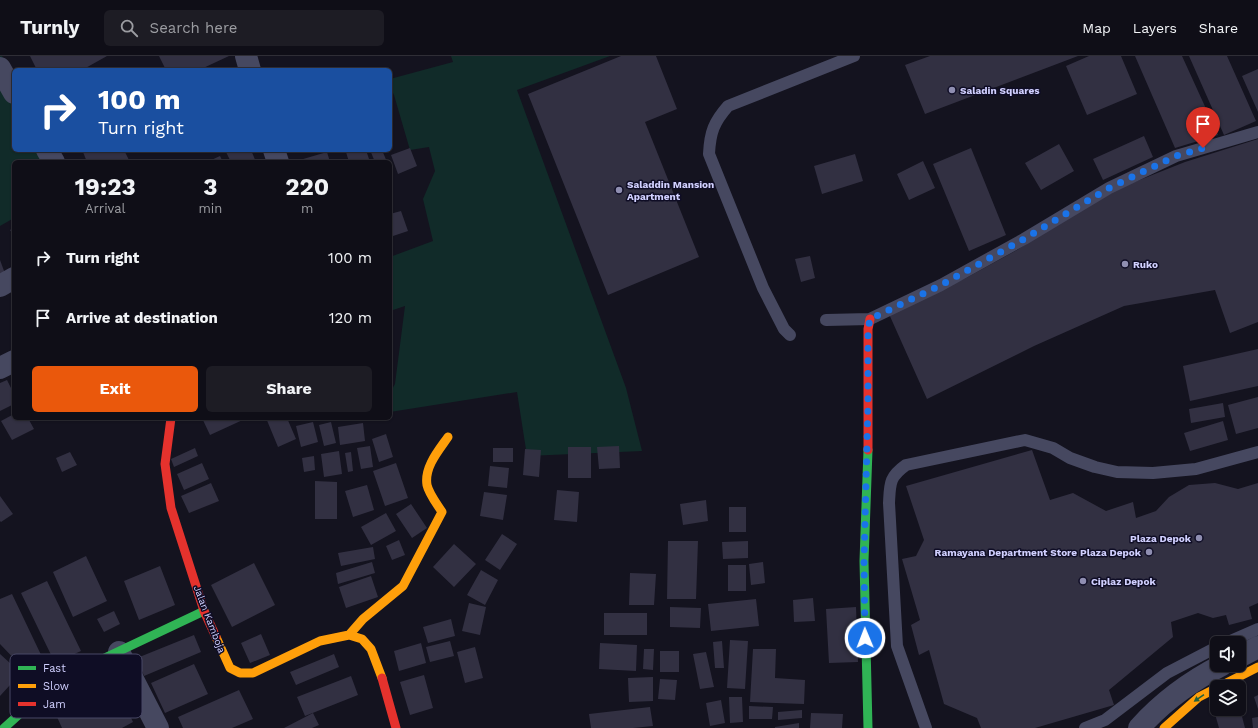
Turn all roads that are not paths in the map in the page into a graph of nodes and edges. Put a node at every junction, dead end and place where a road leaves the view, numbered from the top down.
1 (246, 56) edge
2 (854, 56) edge
3 (0, 68) edge
4 (249, 68) edge
5 (12, 89) edge
6 (1258, 132) edge
7 (12, 279) edge
8 (0, 286) edge
9 (870, 319) junction
10 (826, 320) dead end
11 (790, 335) dead end
12 (12, 362) edge
13 (0, 368) edge
14 (171, 420) edge
15 (448, 437) dead end
16 (1258, 452) edge
17 (204, 611) junction
18 (1258, 629) edge
19 (349, 635) junction
20 (1242, 636) edge
21 (1258, 647) edge
22 (1210, 651) edge
23 (119, 652) joint
24 (1246, 653) edge
25 (115, 654) edge
26 (1258, 667) edge
27 (1210, 671) edge
28 (142, 697) edge
29 (1181, 700) junction
30 (15, 718) edge
31 (4, 728) edge
32 (158, 728) edge
33 (396, 728) edge
34 (868, 728) edge
35 (926, 728) edge
36 (1085, 728) edge
37 (1140, 728) edge
38 (1164, 728) edge

1 - 4 street
2 - 11 lane
3 - 5 street
6 - 9 lane
7 - 8 street
9 - 10 lane
9 - 34 street
12 - 13 street
14 - 17 street, Jalan Kamboja
15 - 19 street
16 - 35 lane
17 - 19 street, Jalan Kamboja
17 - 23 street
18 - 20 lane
19 - 33 street
21 - 24 street
22 - 36 lane
23 - 25 street
26 -> 29 street
27 - 29 street
28 - 32 street
29 - 37 street
29 - 38 street
30 - 31 street

